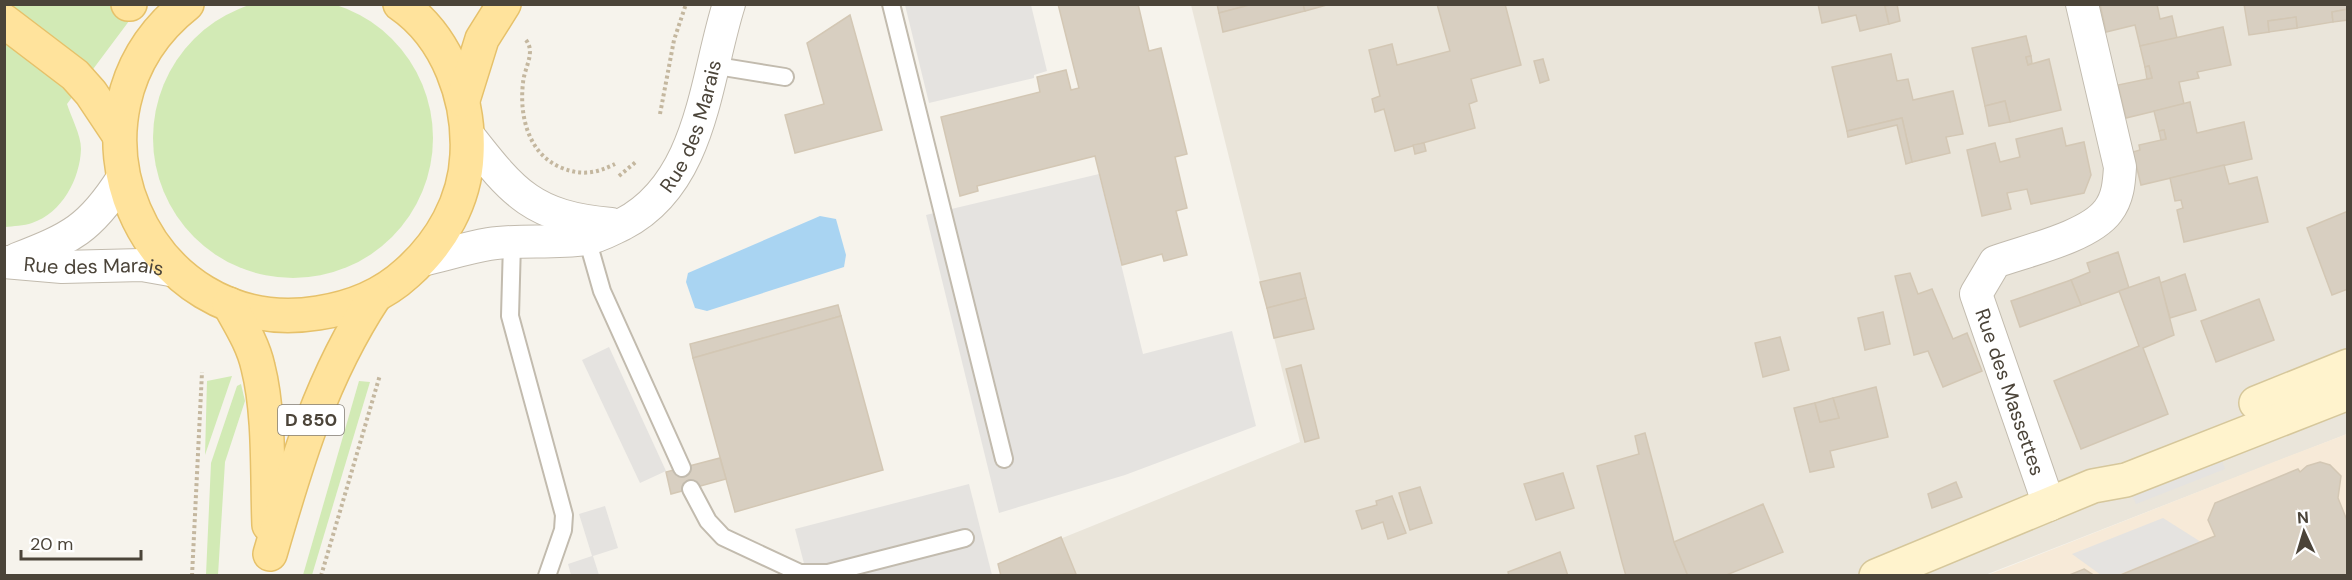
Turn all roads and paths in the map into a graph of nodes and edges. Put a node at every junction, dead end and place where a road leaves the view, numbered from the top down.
1 (187, 4) edge
2 (400, 4) edge
3 (504, 4) edge
4 (686, 4) edge
5 (729, 4) edge
6 (891, 4) edge
7 (2082, 4) edge
8 (4, 21) edge
9 (524, 38) dead end
10 (711, 65) junction
11 (785, 77) dead end
12 (463, 100) junction
13 (658, 123) dead end
14 (119, 135) junction
15 (468, 135) junction
16 (642, 152) dead end
17 (615, 164) dead end
18 (620, 176) dead end
19 (122, 179) junction
20 (578, 226) junction
21 (512, 243) junction
22 (422, 260) junction
23 (8, 262) edge
24 (176, 271) junction
25 (375, 296) junction
26 (229, 304) junction
27 (2348, 366) edge
28 (202, 372) dead end
29 (380, 375) dead end
30 (2348, 393) edge
31 (1004, 459) dead end
32 (682, 468) dead end
33 (2093, 486) junction
34 (691, 489) dead end
35 (2049, 505) junction
36 (965, 537) dead end
37 (269, 565) edge
38 (192, 576) edge
39 (321, 576) edge
40 (547, 576) edge
41 (1876, 576) edge

1 - 14 main road
2 - 12 main road
3 - 12 main road
4 - 13 path
5 - 10 street, Rue des Marais
6 - 31 lane
7 - 35 street, Rue des Massettes
8 - 14 main road
9 - 17 path
10 - 11 lane
10 - 20 street, Rue des Marais
12 - 15 main road
14 - 19 main road
15 - 20 street
15 - 22 main road
16 - 18 path
19 - 23 street, Rue des Marais
19 - 24 main road
20 - 21 street, Rue des Marais
20 - 32 lane
21 - 22 street, Rue des Marais
21 - 40 lane
22 - 25 main road
23 - 24 street, Rue des Marais
24 - 26 main road
25 - 26 main road
25 - 37 main road, D 850
26 - 37 main road, D 850
27 - 33 main road
28 - 38 path
29 - 39 path
30 - 33 main road
33 - 35 main road
34 - 36 lane
35 - 41 main road

